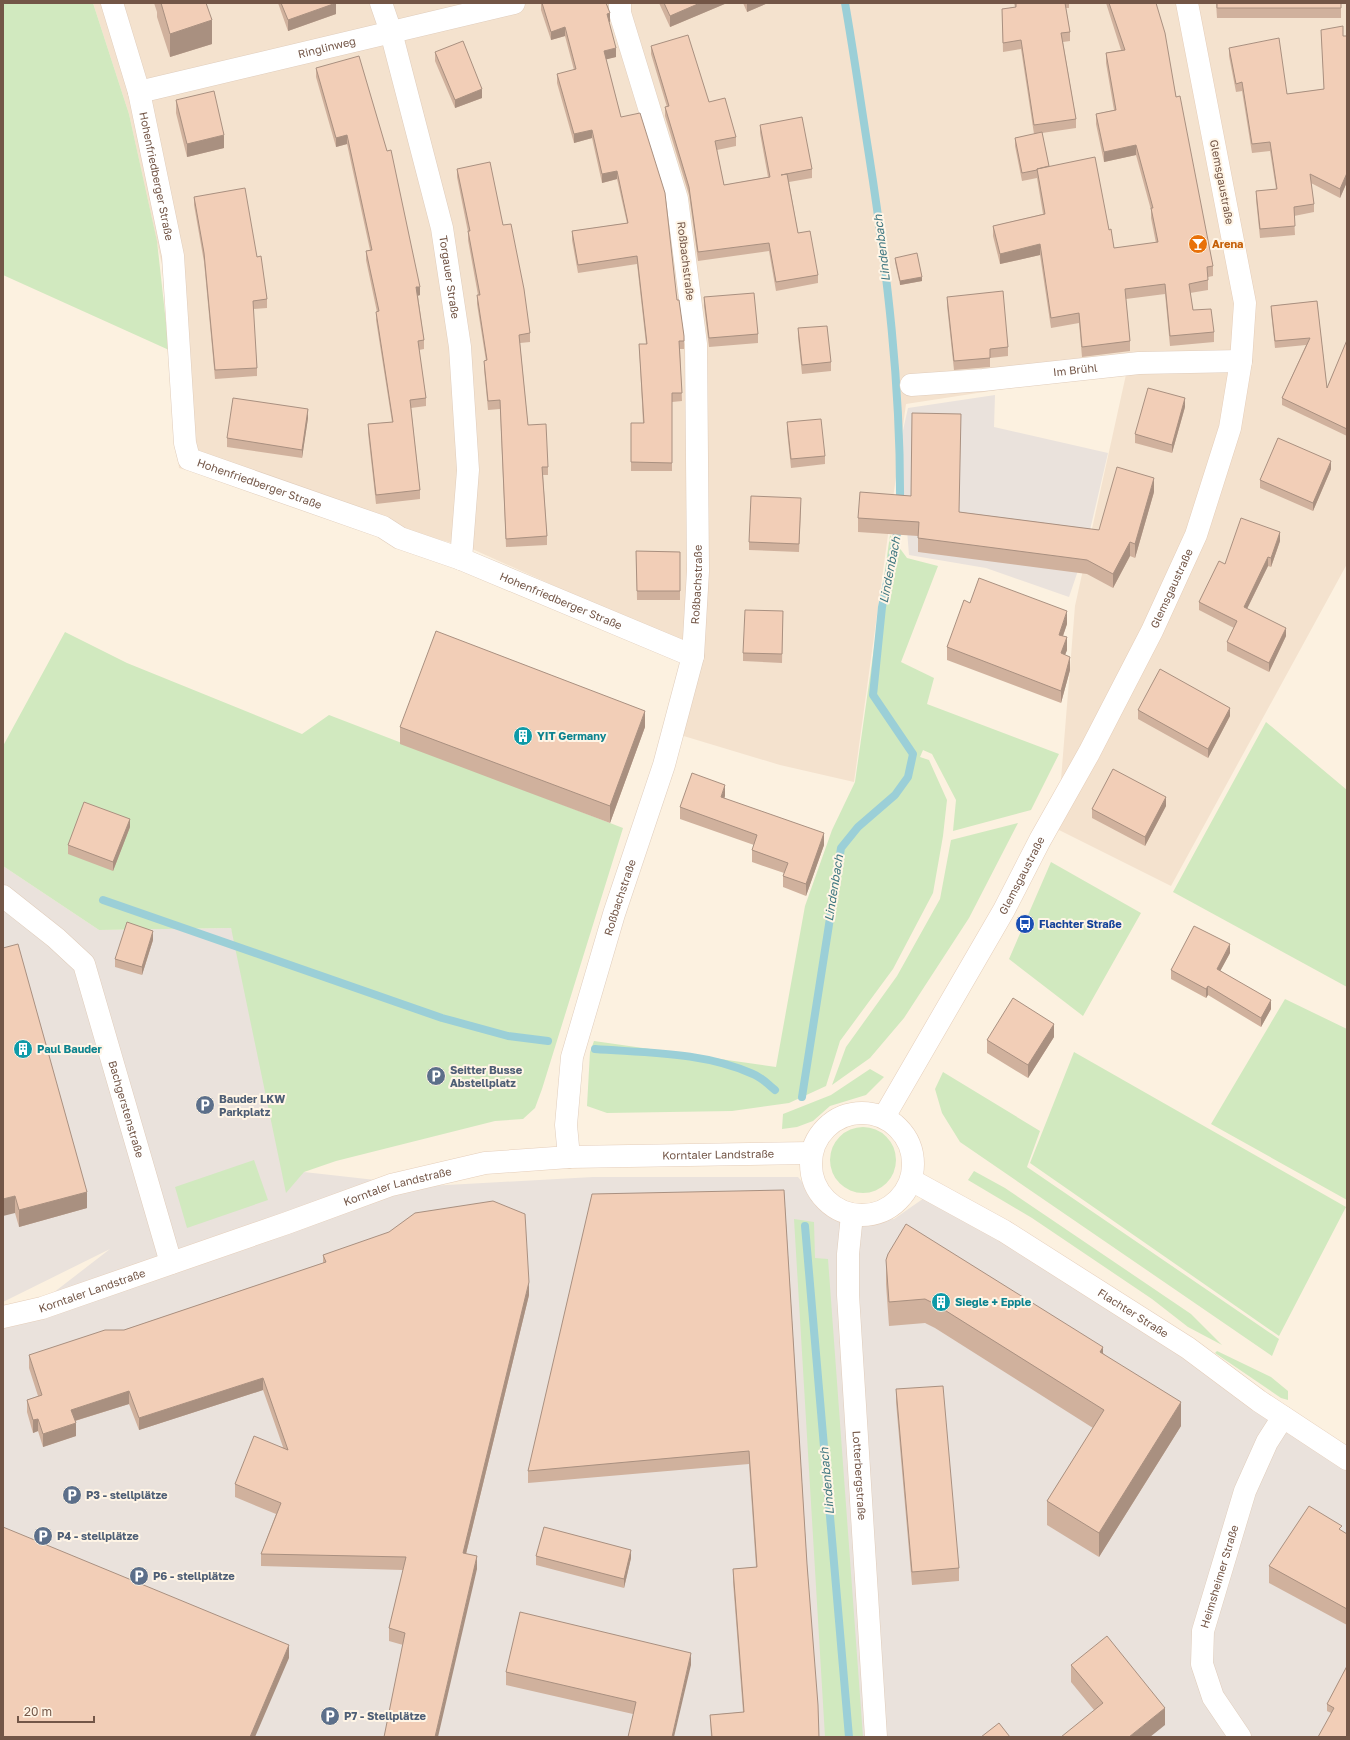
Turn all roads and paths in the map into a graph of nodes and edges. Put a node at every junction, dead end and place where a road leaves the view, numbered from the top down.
1 (112, 3) edge
2 (381, 3) edge
3 (514, 3) edge
4 (620, 3) edge
5 (1187, 3) edge
6 (391, 32) junction
7 (139, 92) junction
8 (1241, 361) junction
9 (910, 385) dead end
10 (461, 559) junction
11 (693, 656) junction
12 (3, 896) edge
13 (884, 1117) junction
14 (811, 1153) junction
15 (569, 1157) junction
16 (911, 1180) junction
17 (852, 1215) junction
18 (171, 1263) junction
19 (3, 1317) edge
20 (1283, 1417) junction
21 (1347, 1458) edge
22 (876, 1737) edge
23 (1240, 1737) edge

1 - 7 street, Hohenfriedberger Straße
2 - 6 street, Torgauer Straße
3 - 6 street, Ringlinweg
4 - 11 street, Roßbachstraße
5 - 8 street, Glemsgaustraße
6 - 7 street, Ringlinweg
6 - 10 street, Torgauer Straße
7 - 10 street, Hohenfriedberger Straße
8 - 9 street, Im Brühl
8 - 13 street, Glemsgaustraße
10 - 11 street, Hohenfriedberger Straße
11 - 15 street, Roßbachstraße
12 - 18 street, Bachgerstenstraße
13 - 14 street
13 - 16 street
14 - 15 street, Korntaler Landstraße
14 - 17 street
15 - 18 street, Korntaler Landstraße
16 - 17 street
16 - 20 street, Flachter Straße
17 - 22 street, Lotterbergstraße
18 - 19 street, Korntaler Landstraße
20 - 21 street, Flachter Straße
20 - 23 street, Heimsheimer Straße

